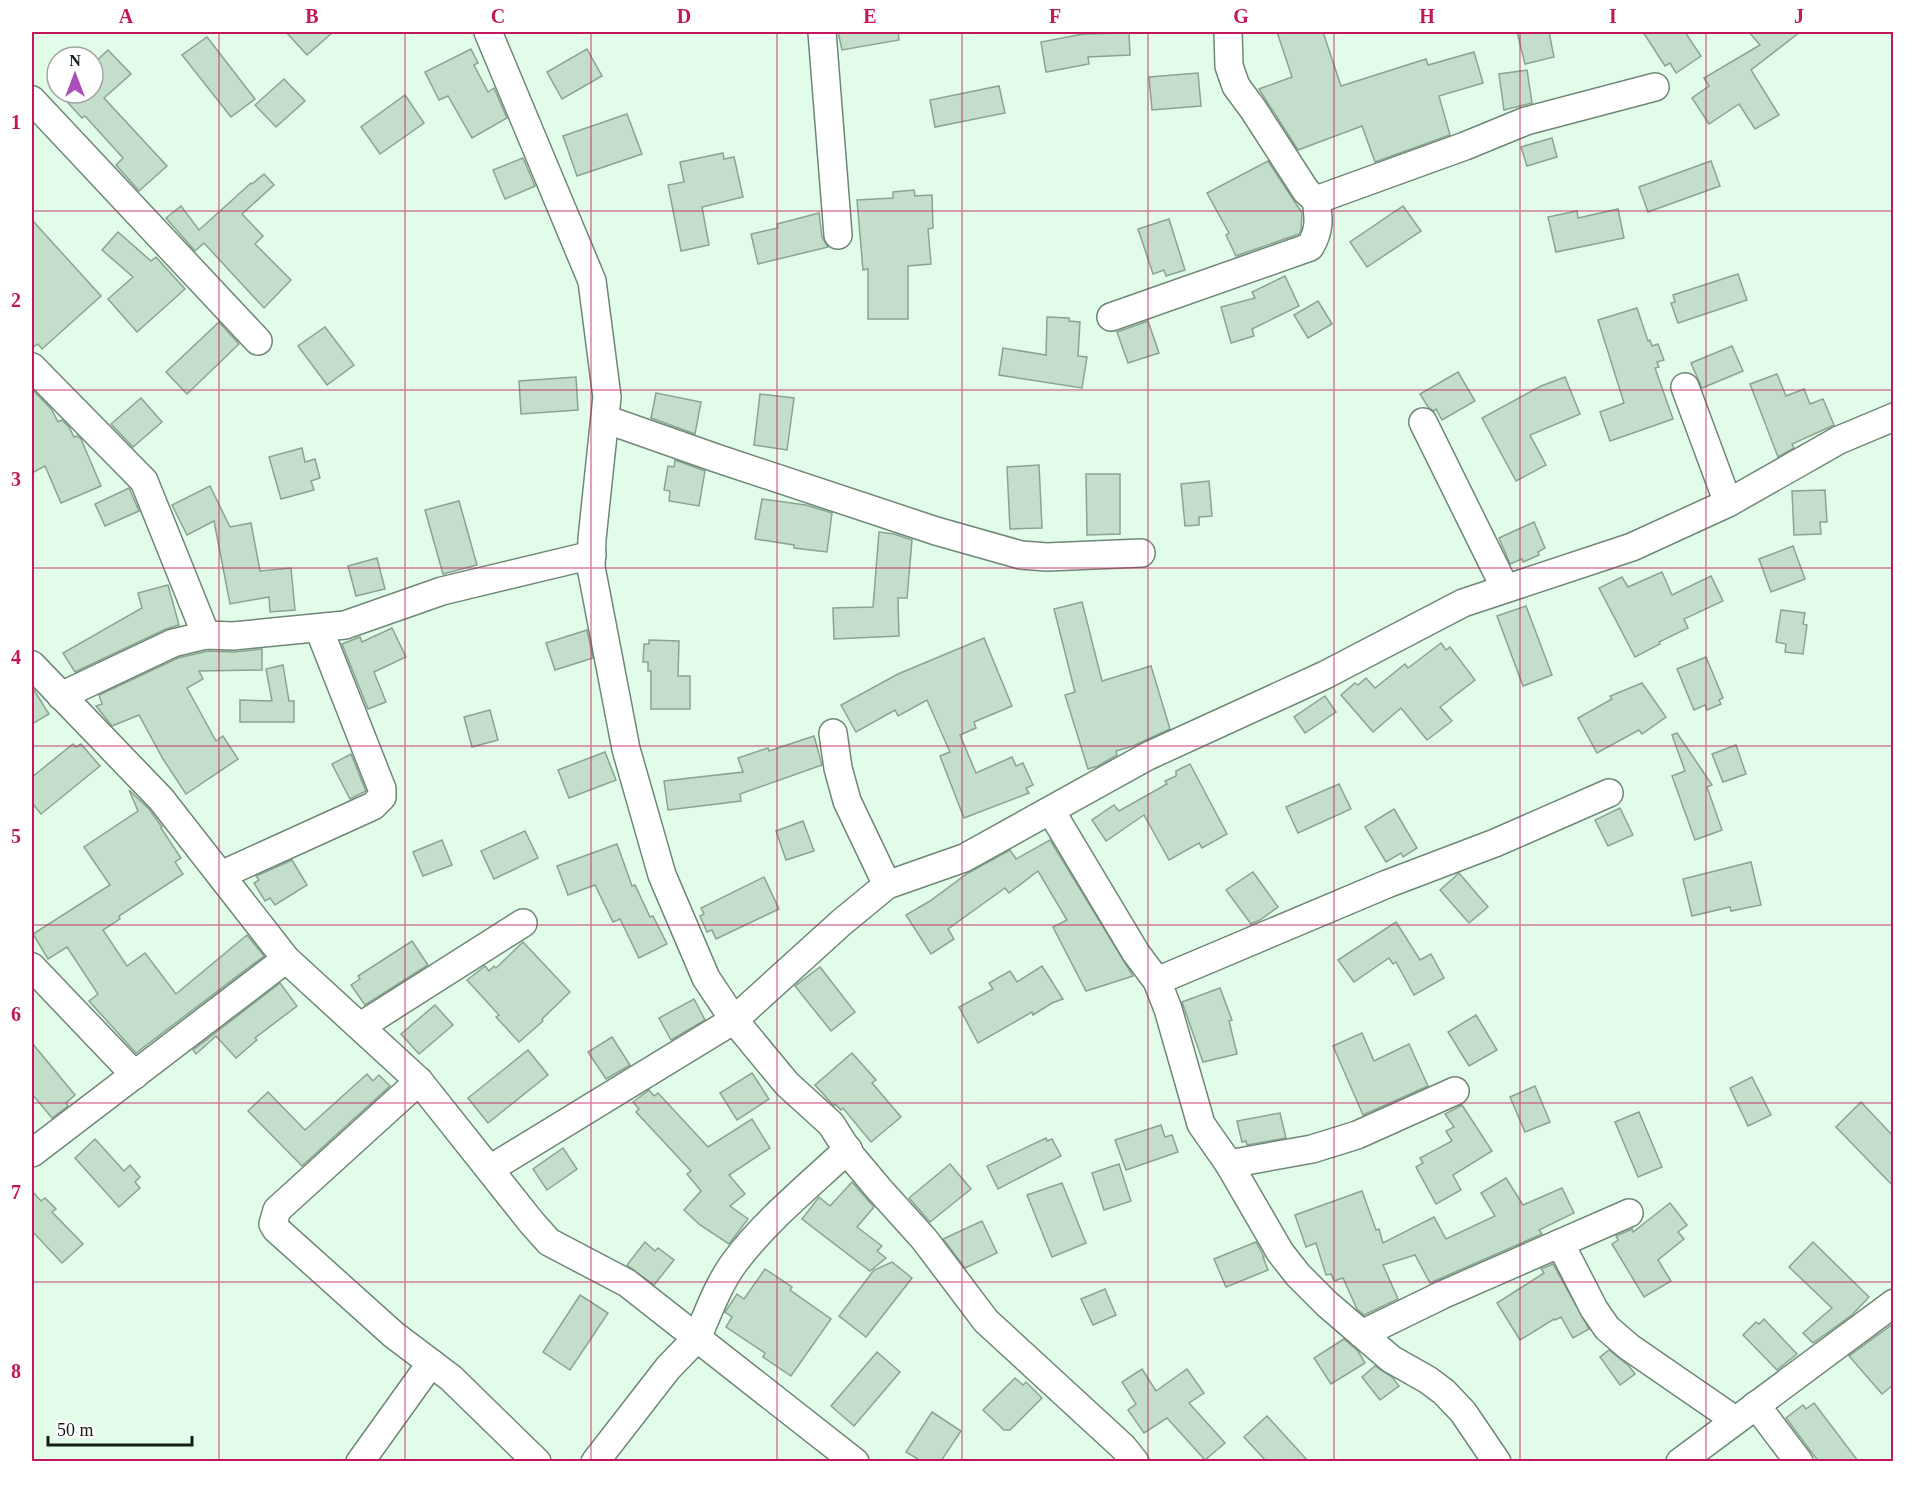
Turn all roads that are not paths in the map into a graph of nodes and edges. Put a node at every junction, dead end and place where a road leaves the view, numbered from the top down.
1 (488, 32) edge
2 (822, 32) edge
3 (1228, 32) edge
4 (1655, 87) dead end
5 (32, 100) edge
6 (1316, 200) junction
7 (838, 235) dead end
8 (1111, 317) dead end
9 (258, 341) dead end
10 (32, 367) edge
11 (1685, 387) dead end
12 (1893, 417) edge
13 (604, 419) junction
14 (1423, 422) dead end
15 (1728, 503) junction
16 (1141, 553) dead end
17 (592, 555) junction
18 (1505, 588) junction
19 (320, 629) junction
20 (206, 635) junction
21 (32, 667) edge
22 (62, 696) junction
23 (833, 733) dead end
24 (1609, 793) dead end
25 (1050, 811) junction
26 (220, 875) junction
27 (887, 885) junction
28 (523, 923) dead end
29 (286, 959) junction
30 (32, 967) edge
31 (1157, 981) junction
32 (734, 1020) junction
33 (361, 1026) junction
34 (135, 1076) junction
35 (419, 1081) junction
36 (1455, 1091) dead end
37 (848, 1149) junction
38 (32, 1154) edge
39 (1229, 1164) junction
40 (490, 1169) junction
41 (1629, 1213) dead end
42 (1560, 1243) junction
43 (1893, 1303) edge
44 (1362, 1334) junction
45 (697, 1338) junction
46 (430, 1363) junction
47 (1745, 1413) junction
48 (360, 1461) edge
49 (537, 1461) edge
50 (595, 1461) edge
51 (855, 1461) edge
52 (1135, 1461) edge
53 (1497, 1461) edge
54 (1680, 1461) edge
55 (1799, 1461) edge

1 - 13 street
2 - 7 street
3 - 6 street
4 - 6 street
5 - 9 street
6 - 8 street
10 - 20 street
11 - 15 street
12 - 15 street
13 - 16 street
13 - 17 street
14 - 18 street
15 - 18 street
17 - 19 street
17 - 32 street
18 - 25 street
19 - 20 street
19 - 26 street
20 - 22 street
21 - 22 street
22 - 26 street
23 - 27 street
24 - 31 street
25 - 27 street
25 - 31 street
26 - 29 street
27 - 32 street
28 - 33 street
29 - 33 street
29 - 34 street
30 - 34 street
31 - 39 street
32 - 37 street
32 - 40 street
33 - 35 street
34 - 38 street
35 - 40 street
35 - 46 street
36 - 39 street
37 - 45 street
37 - 52 street
39 - 44 street
40 - 45 street
41 - 42 street
42 - 44 street
42 - 47 street
43 - 47 street
44 - 53 street
45 - 50 street
45 - 51 street
46 - 48 street
46 - 49 street
47 - 54 street
47 - 55 street

